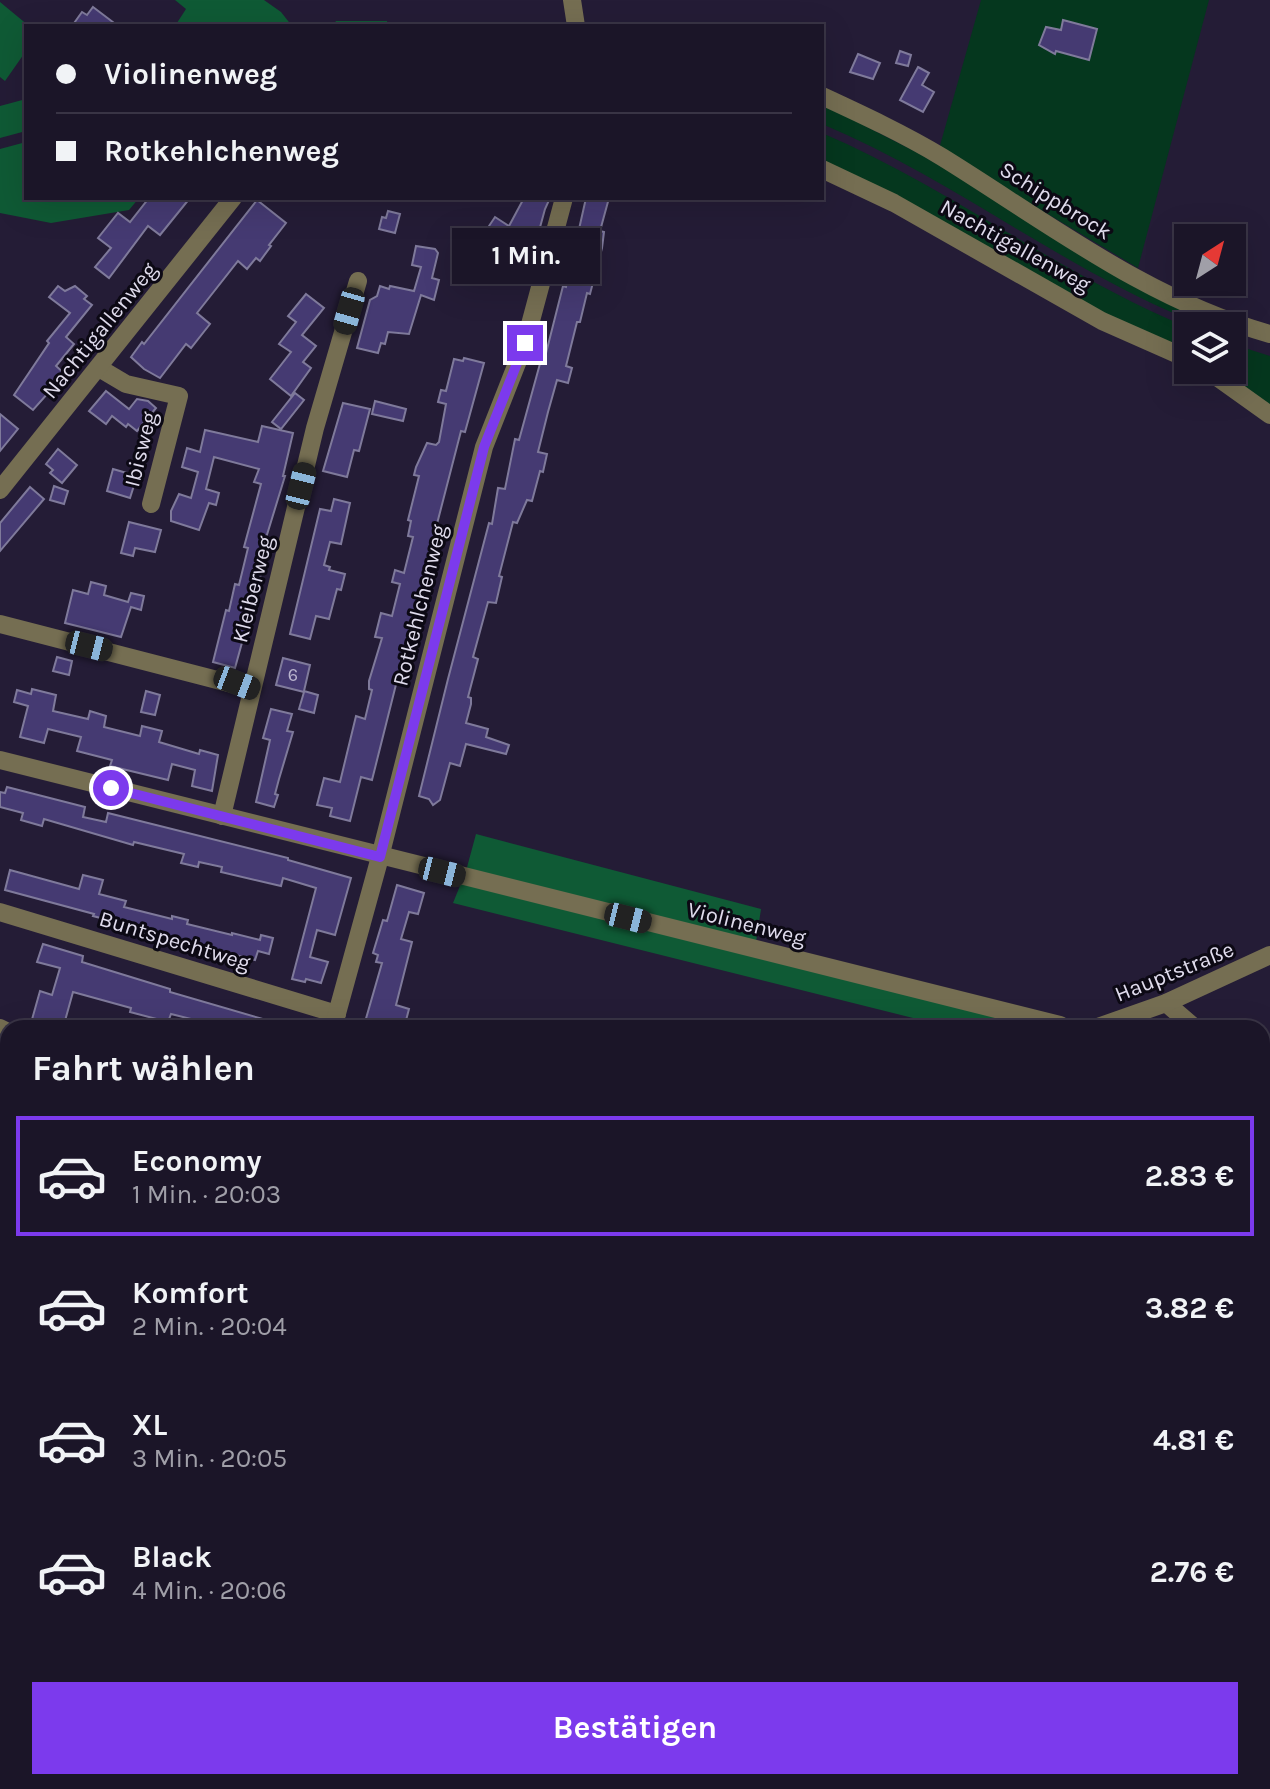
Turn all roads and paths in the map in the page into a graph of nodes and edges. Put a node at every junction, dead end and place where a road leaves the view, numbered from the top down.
1 (572, 0) edge
2 (576, 24) edge
3 (824, 97) edge
4 (824, 170) edge
5 (231, 200) edge
6 (563, 200) edge
7 (358, 281) dead end
8 (1270, 334) edge
9 (1174, 353) edge
10 (99, 368) junction
11 (1227, 384) edge
12 (1270, 415) edge
13 (0, 490) edge
14 (151, 504) dead end
15 (0, 624) edge
16 (252, 689) junction
17 (0, 760) edge
18 (222, 816) junction
19 (380, 857) junction
20 (0, 912) edge
21 (1270, 955) edge
22 (1166, 1003) junction
23 (332, 1020) edge
24 (335, 1020) edge
25 (1040, 1020) edge
26 (1118, 1020) edge
27 (1170, 1020) edge
28 (1186, 1020) edge

1 - 2 street
3 - 8 street, Schippbrock
4 - 9 street, Nachtigallenweg
5 - 10 street, Nachtigallenweg
6 - 19 street, Rotkehlchenweg
7 - 16 street, Kleiberweg
10 - 13 street, Nachtigallenweg
10 - 14 street, Ibisweg
11 - 12 street
15 - 16 street
16 - 18 street, Kleiberweg
17 - 18 street, Violinenweg
18 - 19 street, Violinenweg
19 - 24 street, Rotkehlchenweg
19 - 25 street, Violinenweg
20 - 23 street, Buntspechtweg
21 - 22 street, Hauptstraße
22 - 26 street, Hauptstraße
22 - 27 street
22 - 28 street

